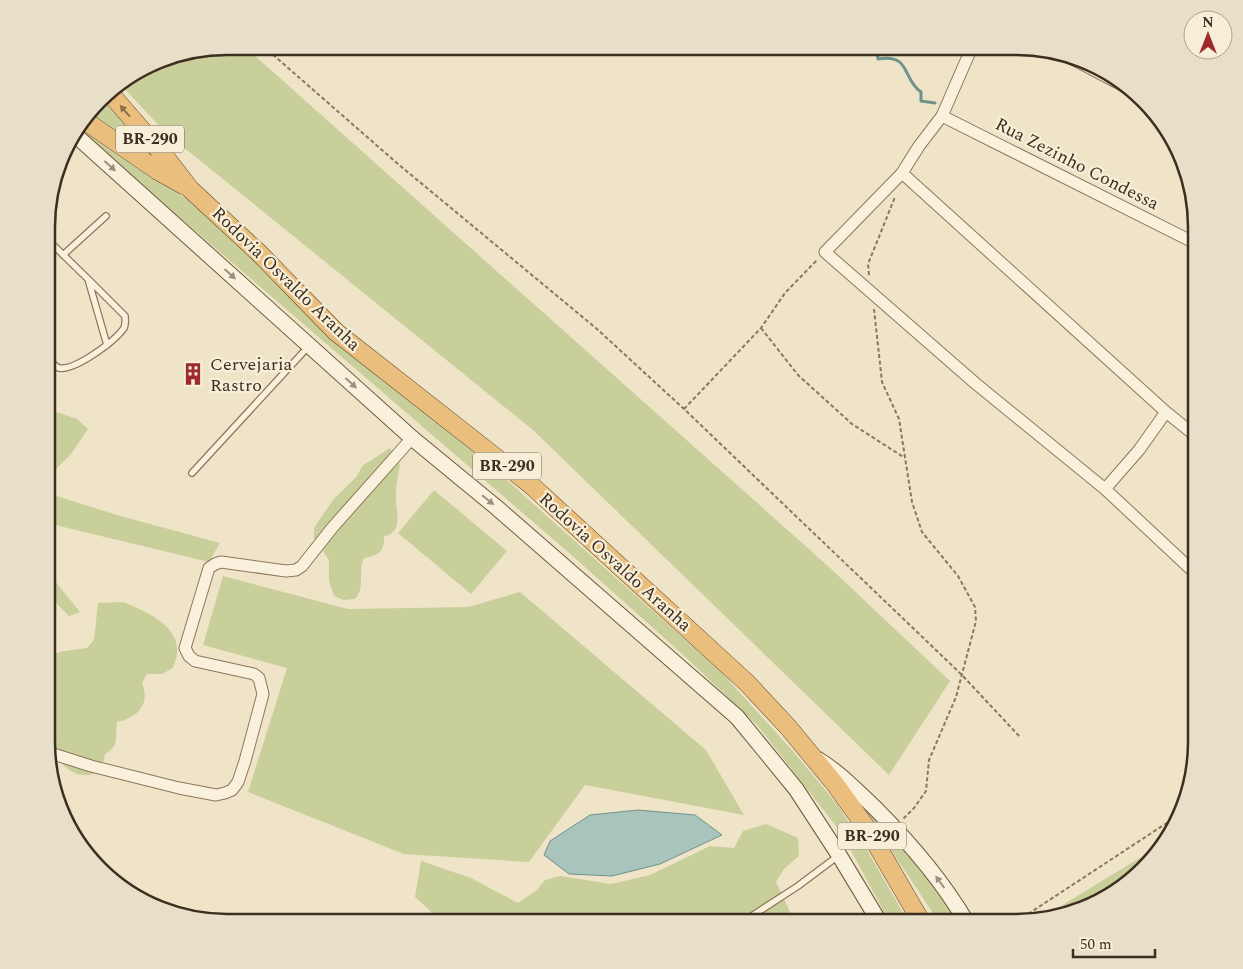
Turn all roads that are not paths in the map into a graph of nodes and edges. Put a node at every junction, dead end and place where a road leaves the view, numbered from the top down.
1 (969, 55) edge
2 (114, 98) edge
3 (942, 116) junction
4 (90, 124) edge
5 (80, 139) edge
6 (902, 173) junction
7 (190, 189) junction
8 (106, 216) dead end
9 (1188, 239) edge
10 (55, 247) edge
11 (63, 255) junction
12 (88, 279) junction
13 (107, 345) junction
14 (310, 345) junction
15 (55, 366) edge
16 (1166, 412) junction
17 (1188, 426) edge
18 (412, 438) junction
19 (192, 473) dead end
20 (1105, 489) junction
21 (1188, 567) edge
22 (55, 755) edge
23 (813, 756) junction
24 (840, 854) junction
25 (755, 914) edge
26 (875, 914) edge
27 (917, 914) edge
28 (961, 914) edge

1 - 3 street
7 -> 2 highway, Rodovia Osvaldo Aranha / BR-290
3 - 6 street
3 - 9 street, Rua Zezinho Condessa
4 - 7 highway, Rodovia Osvaldo Aranha / BR-290
5 -> 14 main road
6 - 16 street
6 - 20 street
7 - 23 highway, Rodovia Osvaldo Aranha / BR-290
8 - 11 lane
10 - 11 lane
11 - 12 lane
12 - 13 lane
12 - 13 lane
13 - 15 lane
14 -> 18 main road
14 - 19 lane
16 - 17 street
16 - 20 street
18 - 22 street
18 -> 24 main road
20 - 21 street
23 - 27 highway, Rodovia Osvaldo Aranha / BR-290
28 -> 23 main road
24 - 25 lane
24 - 26 main road

